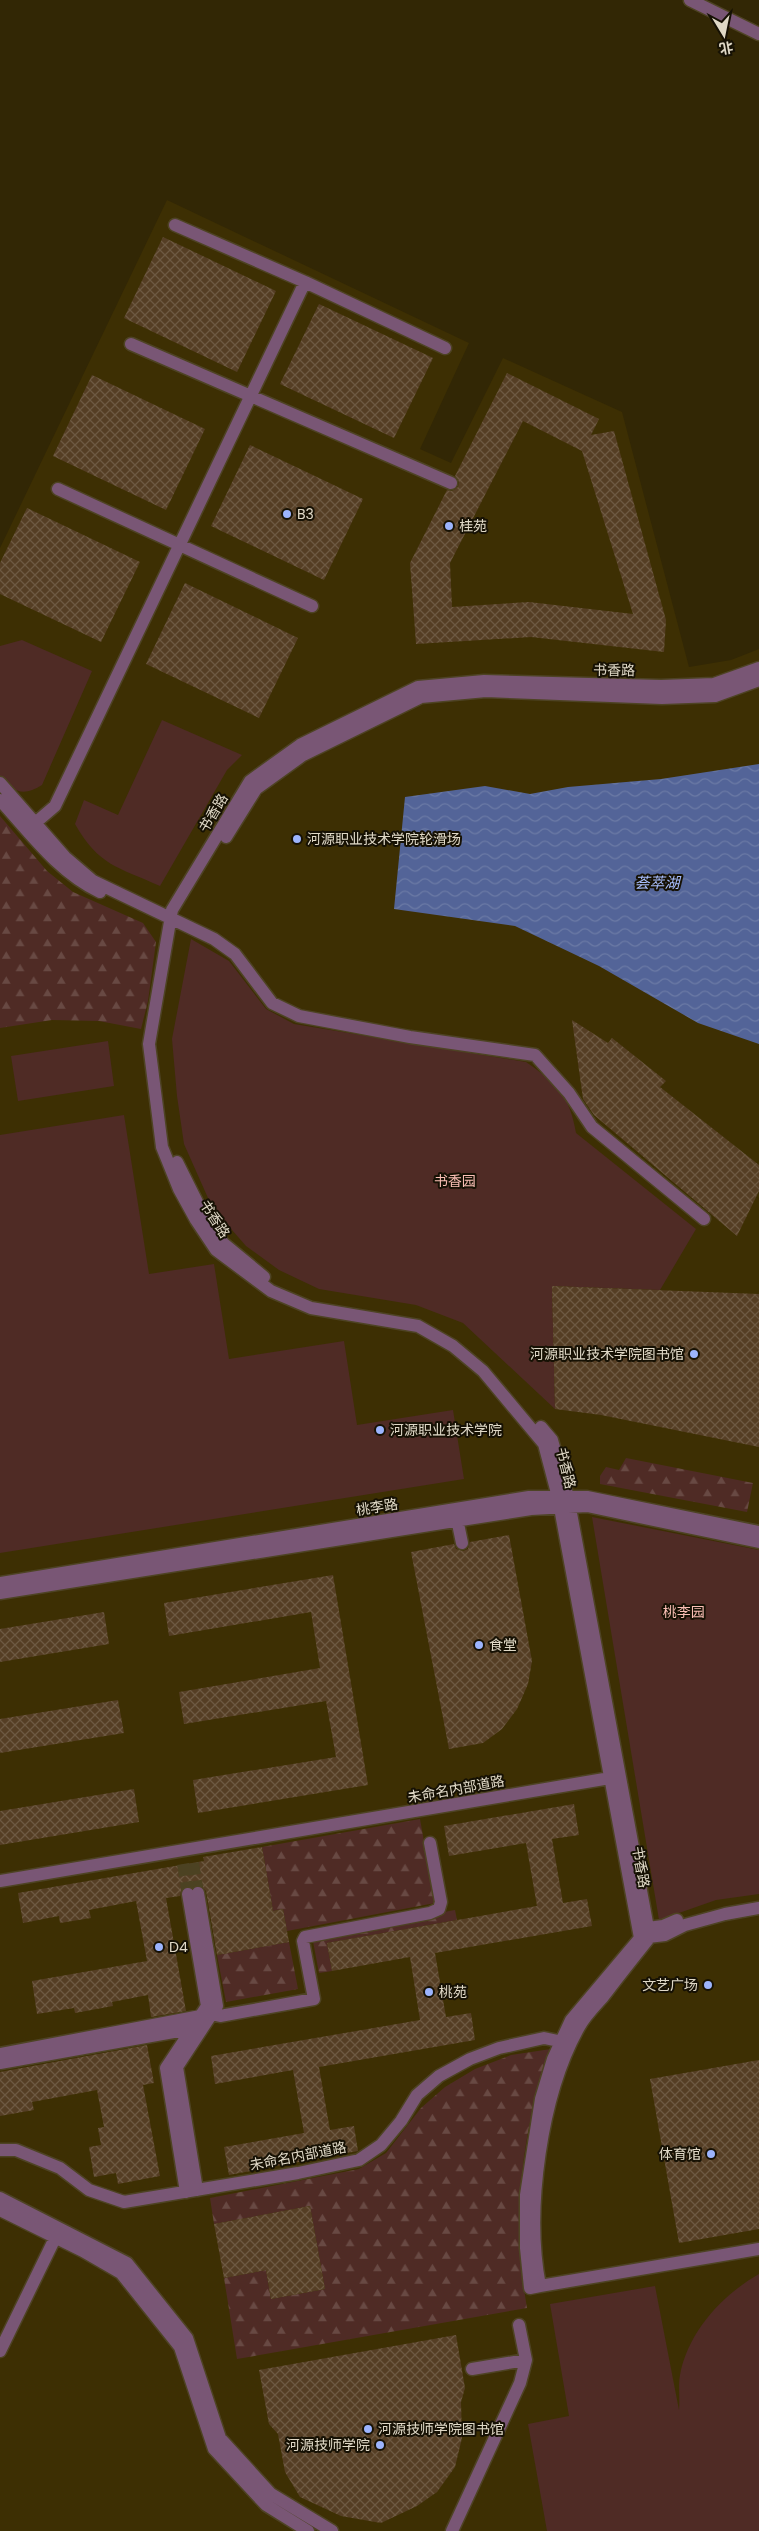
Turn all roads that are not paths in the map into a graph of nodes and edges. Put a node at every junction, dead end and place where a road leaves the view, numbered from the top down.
1 (690, 0) edge
2 (759, 34) edge
3 (175, 225) dead end
4 (305, 282) junction
5 (131, 344) dead end
6 (445, 348) dead end
7 (251, 395) junction
8 (451, 483) dead end
9 (58, 489) dead end
10 (179, 545) junction
11 (312, 606) dead end
12 (759, 668) edge
13 (759, 680) edge
14 (0, 783) edge
15 (0, 800) edge
16 (32, 827) junction
17 (176, 924) junction
18 (704, 1219) dead end
19 (564, 1502) junction
20 (456, 1515) junction
21 (759, 1532) edge
22 (759, 1542) edge
23 (462, 1543) dead end
24 (0, 1583) edge
25 (0, 1593) edge
26 (615, 1774) junction
27 (430, 1843) dead end
28 (185, 1847) junction
29 (188, 1863) tunnel mouth
30 (0, 1875) edge
31 (0, 1881) edge
32 (193, 1893) tunnel mouth
33 (759, 1901) edge
34 (759, 1908) edge
35 (644, 1933) junction
36 (205, 2020) junction
37 (566, 2043) junction
38 (0, 2054) edge
39 (0, 2063) edge
40 (0, 2150) edge
41 (191, 2191) junction
42 (0, 2198) edge
43 (0, 2210) edge
44 (58, 2233) junction
45 (759, 2249) edge
46 (519, 2325) dead end
47 (0, 2351) edge
48 (526, 2360) junction
49 (472, 2369) dead end
50 (308, 2531) edge
51 (332, 2531) edge
52 (452, 2531) edge

1 - 2 street
3 - 4 street
4 - 6 street
4 - 7 street
5 - 7 street
7 - 8 street
7 - 10 street
9 - 10 street
10 - 11 street
10 - 16 street
12 - 17 street, 书香路
13 - 17 street, 书香路
14 - 16 street
15 - 16 street
16 - 17 street
17 - 18 street
17 - 19 street, 书香路
19 - 20 street, 桃李路
19 - 21 street, 桃李路
19 - 22 street, 桃李路
19 - 26 street, 书香路
20 - 23 street
20 - 24 street, 桃李路
20 - 25 street, 桃李路
26 - 28 street, 未命名内部道路
26 - 35 street, 书香路
27 - 36 street
28 - 29 street
28 - 30 street, 未命名内部道路
28 - 31 street, 未命名内部道路
32 - 36 street
33 - 35 street
34 - 35 street
35 - 37 street
36 - 38 street
36 - 39 street
36 - 41 street
37 - 41 street, 未命名内部道路
37 - 45 street
40 - 41 street, 未命名内部道路
42 - 44 street
43 - 44 street
44 - 47 street
44 - 50 street
44 - 51 street
46 - 48 street
48 - 49 street
48 - 52 street

